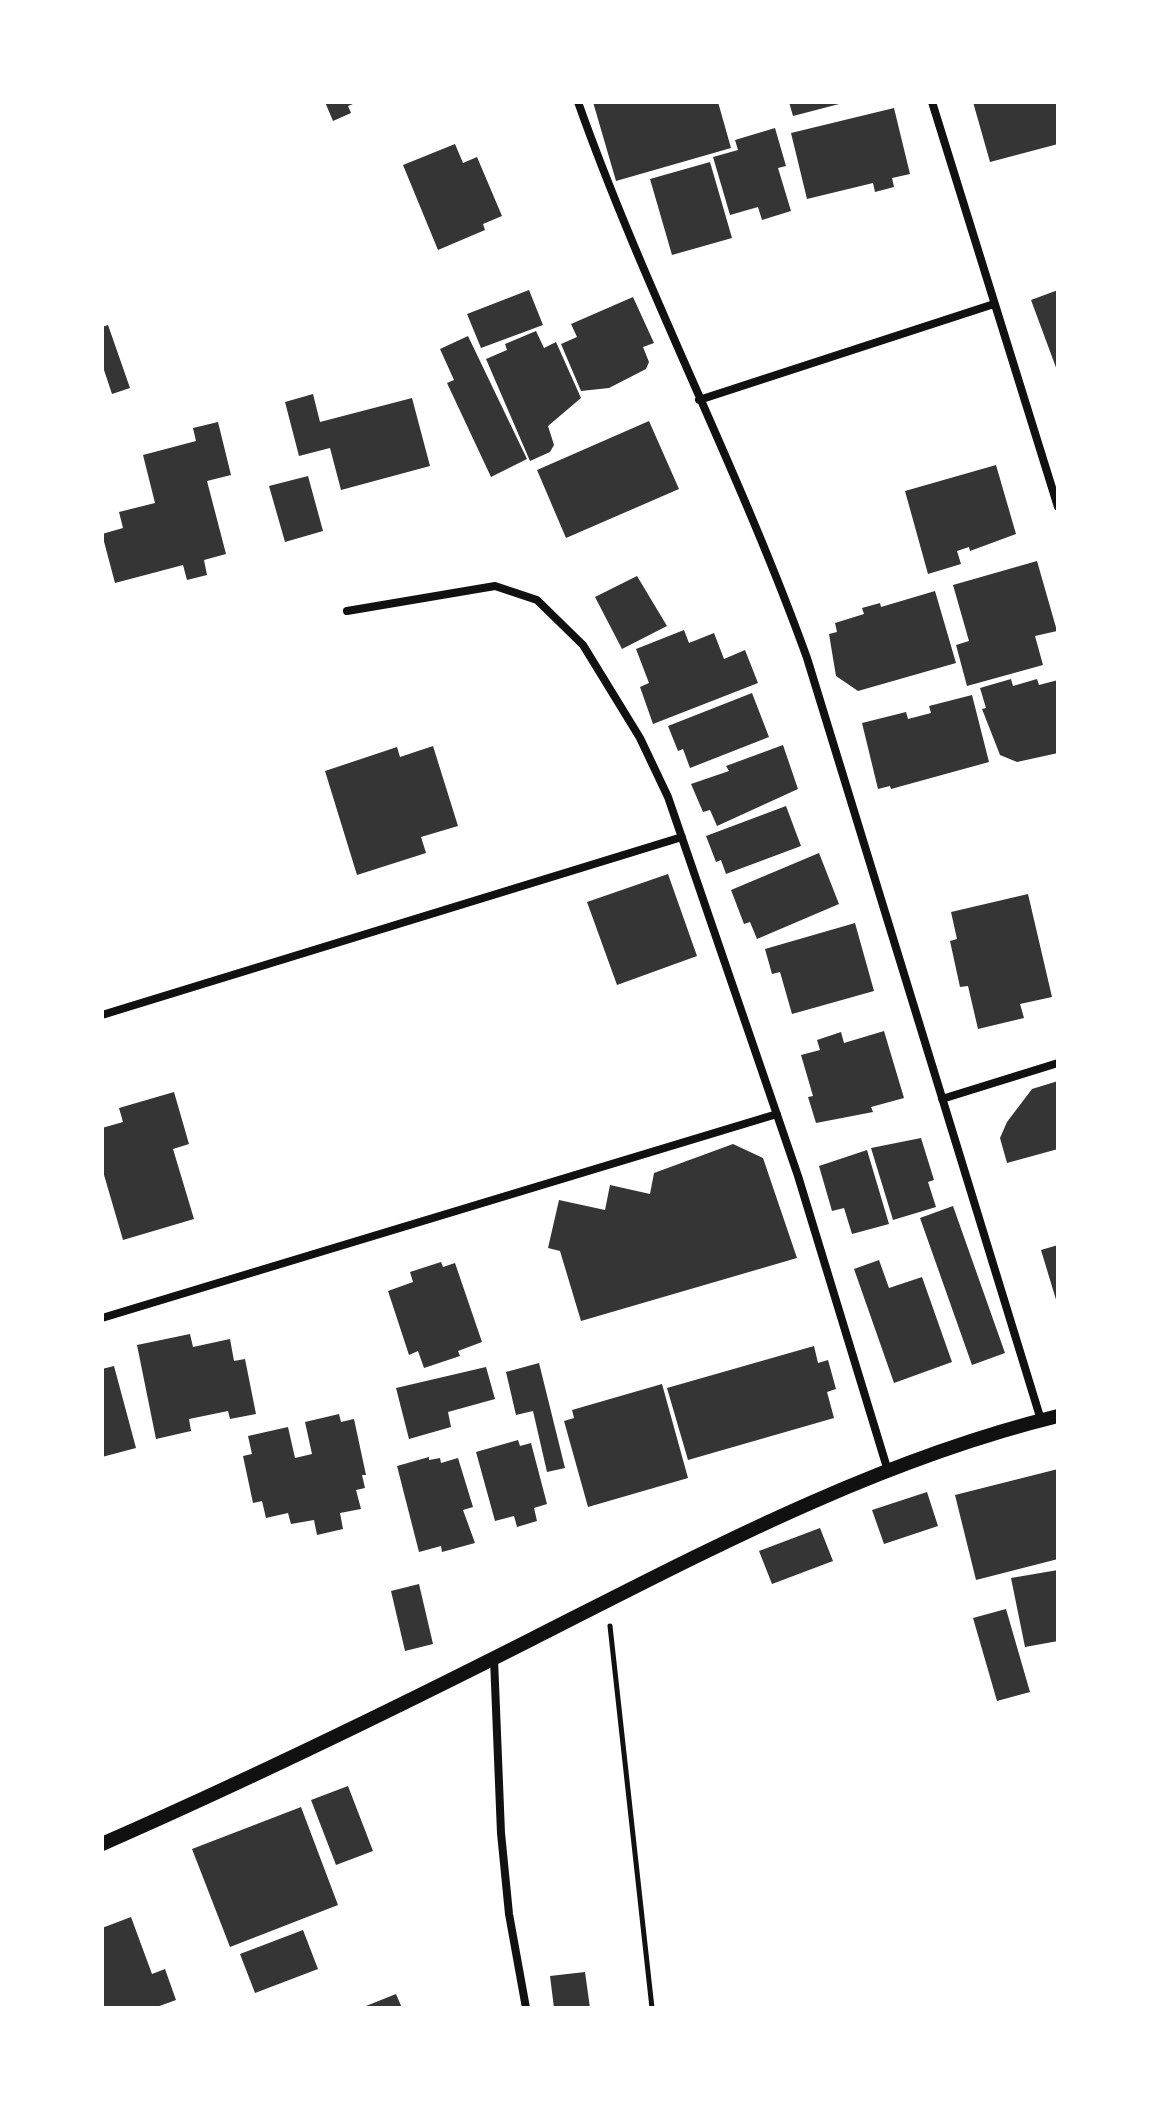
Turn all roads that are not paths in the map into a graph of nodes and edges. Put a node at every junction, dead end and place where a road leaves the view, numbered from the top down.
1 (578, 102) edge
2 (932, 102) edge
3 (994, 304) junction
4 (699, 400) junction
5 (1058, 507) edge
6 (347, 611) dead end
7 (682, 837) junction
8 (102, 1015) edge
9 (1058, 1063) edge
10 (942, 1099) junction
11 (777, 1114) junction
12 (102, 1318) edge
13 (1058, 1416) edge
14 (1041, 1420) junction
15 (888, 1471) junction
16 (494, 1659) junction
17 (102, 1844) edge
18 (526, 2008) edge

1 - 4 street
2 - 3 street
3 - 4 street
3 - 5 street
4 - 10 street
6 - 7 street
7 - 8 street
7 - 11 street
9 - 10 street
10 - 14 street
11 - 12 street
11 - 15 street
13 - 14 street
14 - 15 street
15 - 16 street
16 - 17 street
16 - 18 street

